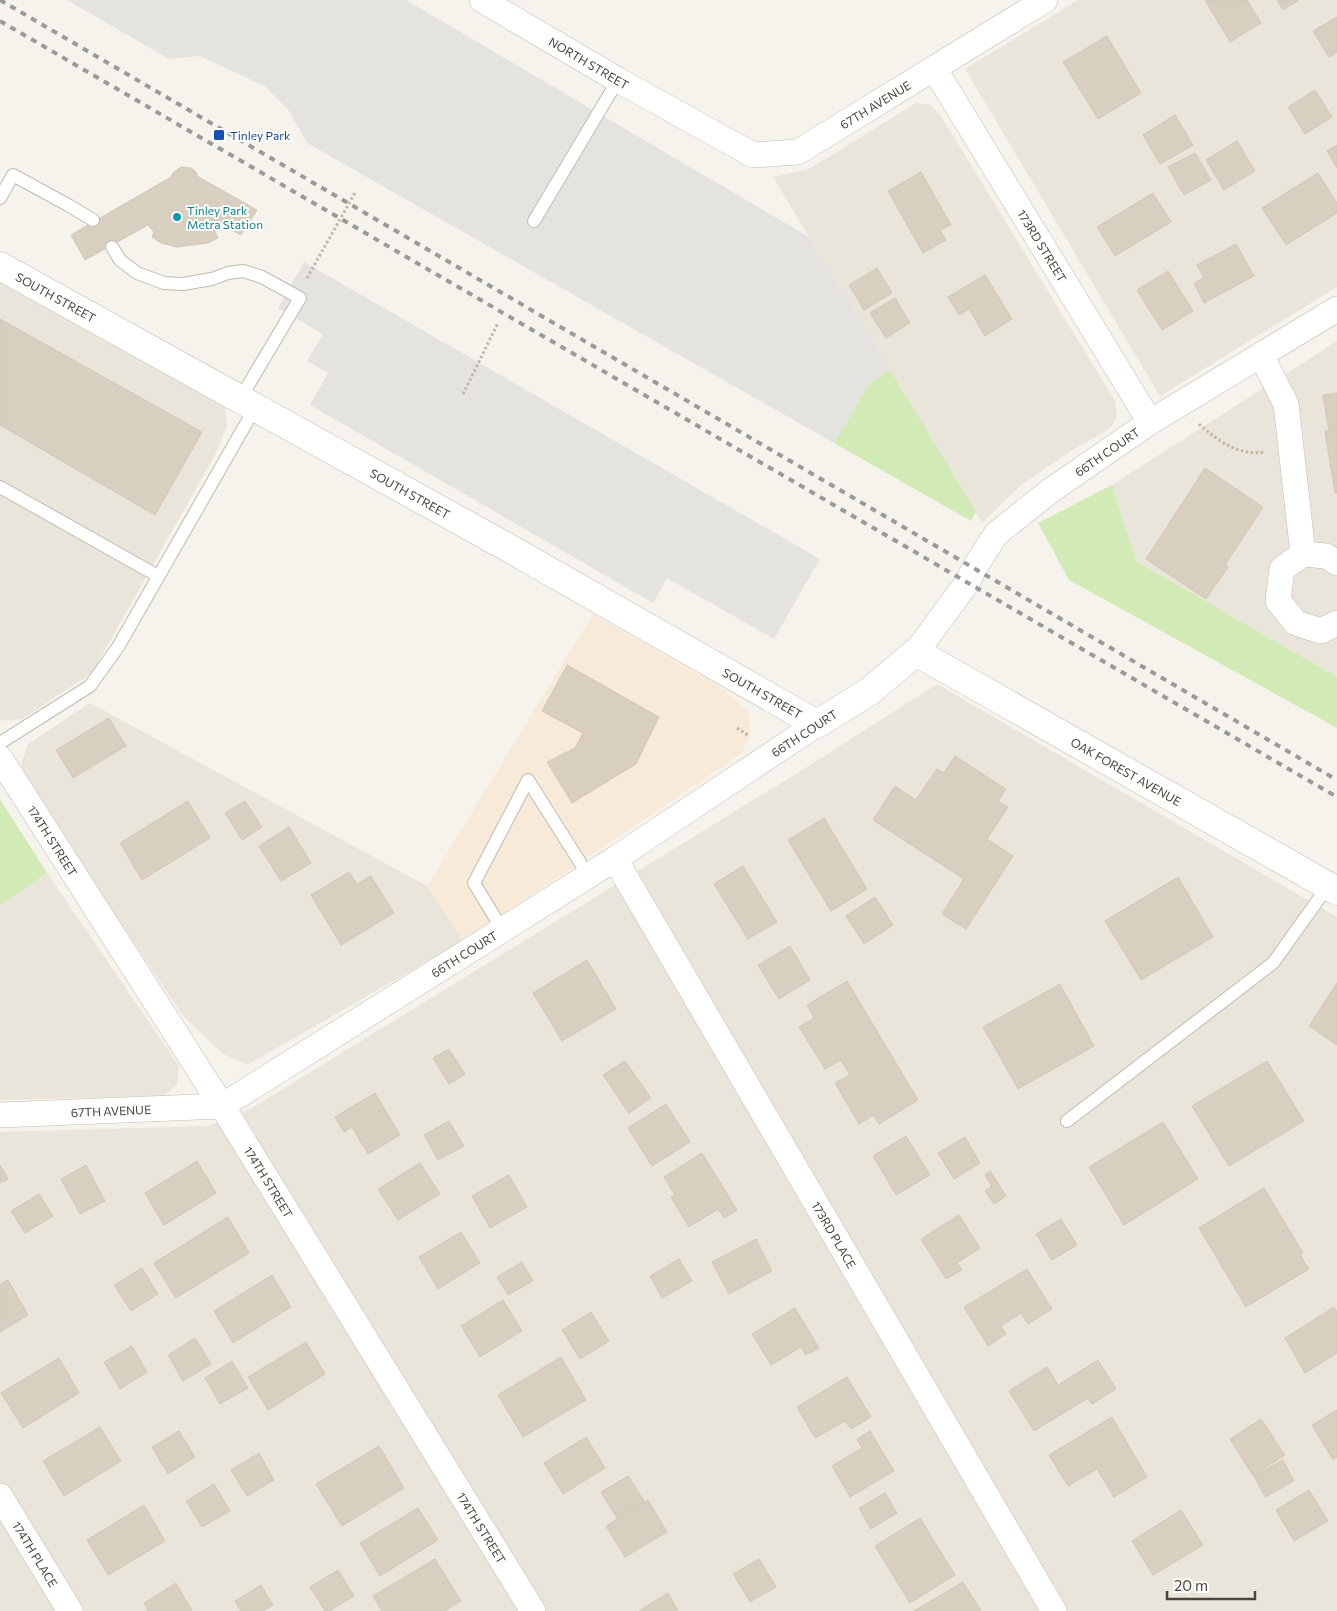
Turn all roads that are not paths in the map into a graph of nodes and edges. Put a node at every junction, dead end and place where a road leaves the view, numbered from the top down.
1 (1045, 0) edge
2 (489, 2) edge
3 (934, 68) junction
4 (618, 80) junction
5 (695, 124) joint
6 (0, 198) edge
7 (93, 220) dead end
8 (534, 221) dead end
9 (112, 247) dead end
10 (0, 266) edge
11 (1337, 309) edge
12 (1261, 355) junction
13 (247, 403) junction
14 (1150, 422) junction
15 (0, 487) edge
16 (1303, 554) junction
17 (1337, 563) edge
18 (158, 576) junction
19 (1337, 623) edge
20 (916, 652) junction
21 (817, 724) junction
22 (0, 743) edge
23 (0, 758) edge
24 (614, 859) junction
25 (588, 875) junction
26 (1333, 889) edge
27 (502, 929) junction
28 (222, 1106) junction
29 (0, 1115) edge
30 (1067, 1121) dead end
31 (0, 1496) edge
32 (530, 1610) edge
33 (70, 1611) edge
34 (1054, 1611) edge

1 - 3 street, 67TH AVENUE
2 - 4 street, NORTH STREET
3 - 5 street, 67TH AVENUE
3 - 14 street, 173RD STREET
4 - 5 street, NORTH STREET
4 - 8 lane
6 - 7 lane
9 - 13 lane
10 - 13 street, SOUTH STREET
11 - 12 street, 66TH COURT
12 - 14 street, 66TH COURT
12 - 16 street
13 - 18 lane
13 - 21 street, SOUTH STREET
14 - 20 street, 66TH COURT
15 - 18 lane
16 - 17 street
16 - 19 street
18 - 22 lane
20 - 21 street, 66TH COURT
20 - 26 street, OAK FOREST AVENUE
21 - 24 street, 66TH COURT
23 - 28 street, 174TH STREET
24 - 25 street, 66TH COURT
24 - 34 street, 173RD PLACE
25 - 27 street, 66TH COURT
25 - 27 lane
26 - 30 lane
27 - 28 street, 66TH COURT
28 - 29 street, 67TH AVENUE
28 - 32 street, 174TH STREET
31 - 33 street, 174TH PLACE

